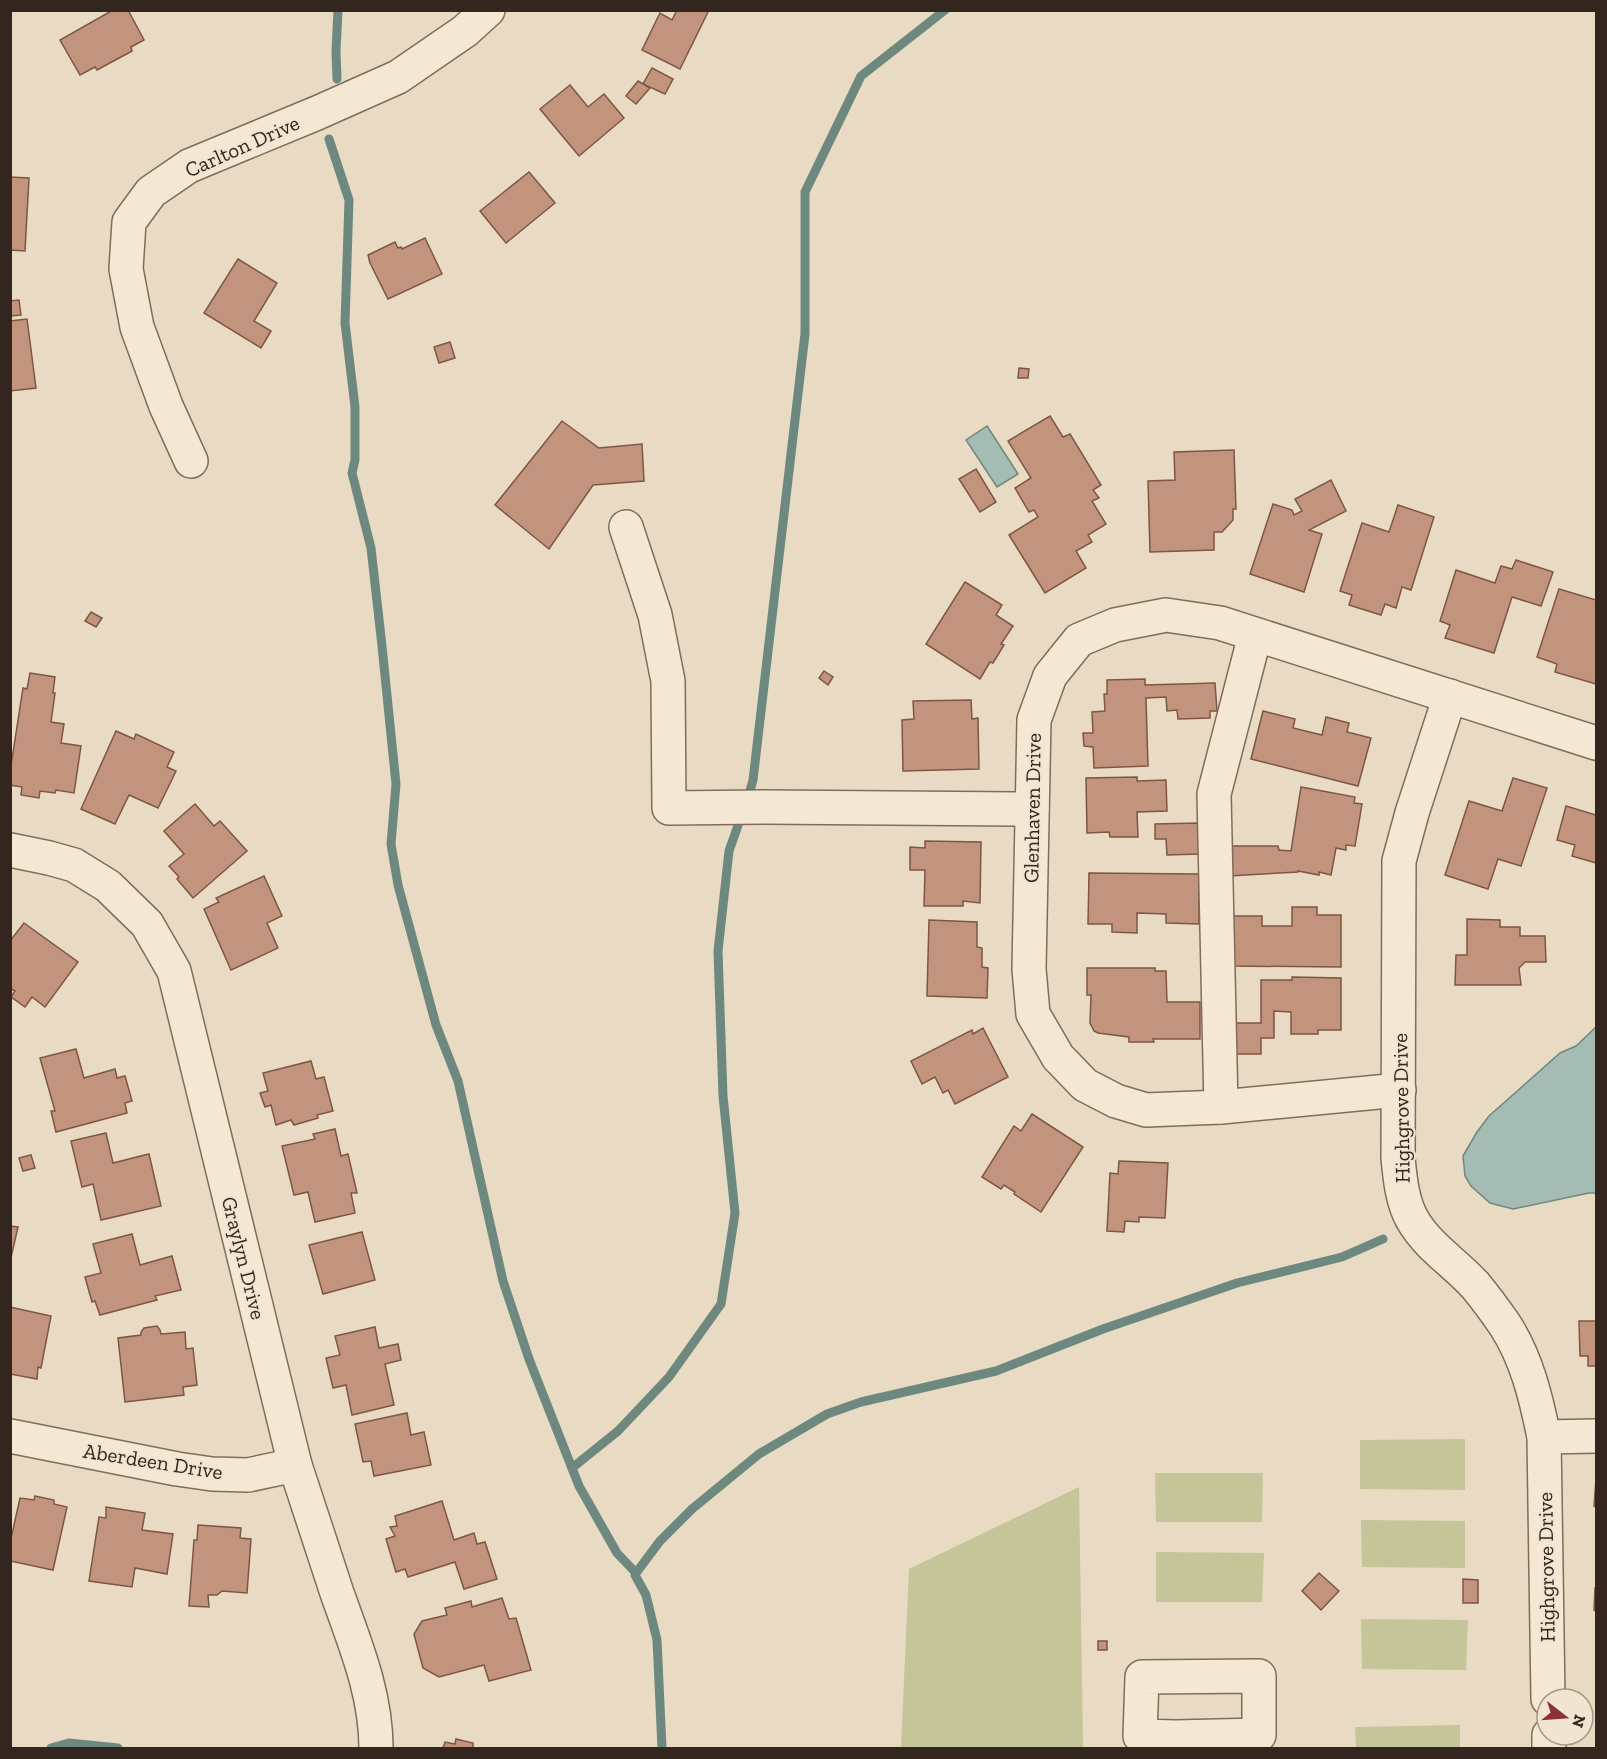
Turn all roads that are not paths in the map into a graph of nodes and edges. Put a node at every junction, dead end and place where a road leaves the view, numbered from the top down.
1 (488, 10) edge
2 (191, 461) dead end
3 (626, 527) dead end
4 (1255, 634) junction
5 (1450, 696) junction
6 (1596, 743) edge
7 (1032, 809) junction
8 (10, 850) edge
9 (1399, 1090) junction
10 (1221, 1107) junction
11 (10, 1436) edge
12 (1596, 1436) edge
13 (1544, 1437) junction
14 (295, 1466) junction
15 (1548, 1687) edge
16 (376, 1749) edge

1 - 2 street, Carlton Drive
3 - 7 street
4 - 5 street, Glenhaven Drive
4 - 7 street, Glenhaven Drive
4 - 10 street
5 - 6 street, Glenhaven Drive
5 - 9 street, Highgrove Drive
7 - 10 street, Glenhaven Drive
8 - 14 street, Graylyn Drive
9 - 10 street, Glenhaven Drive
9 - 13 street, Highgrove Drive
11 - 14 street, Aberdeen Drive
12 - 13 street
13 - 15 street, Highgrove Drive
14 - 16 street, Graylyn Drive

